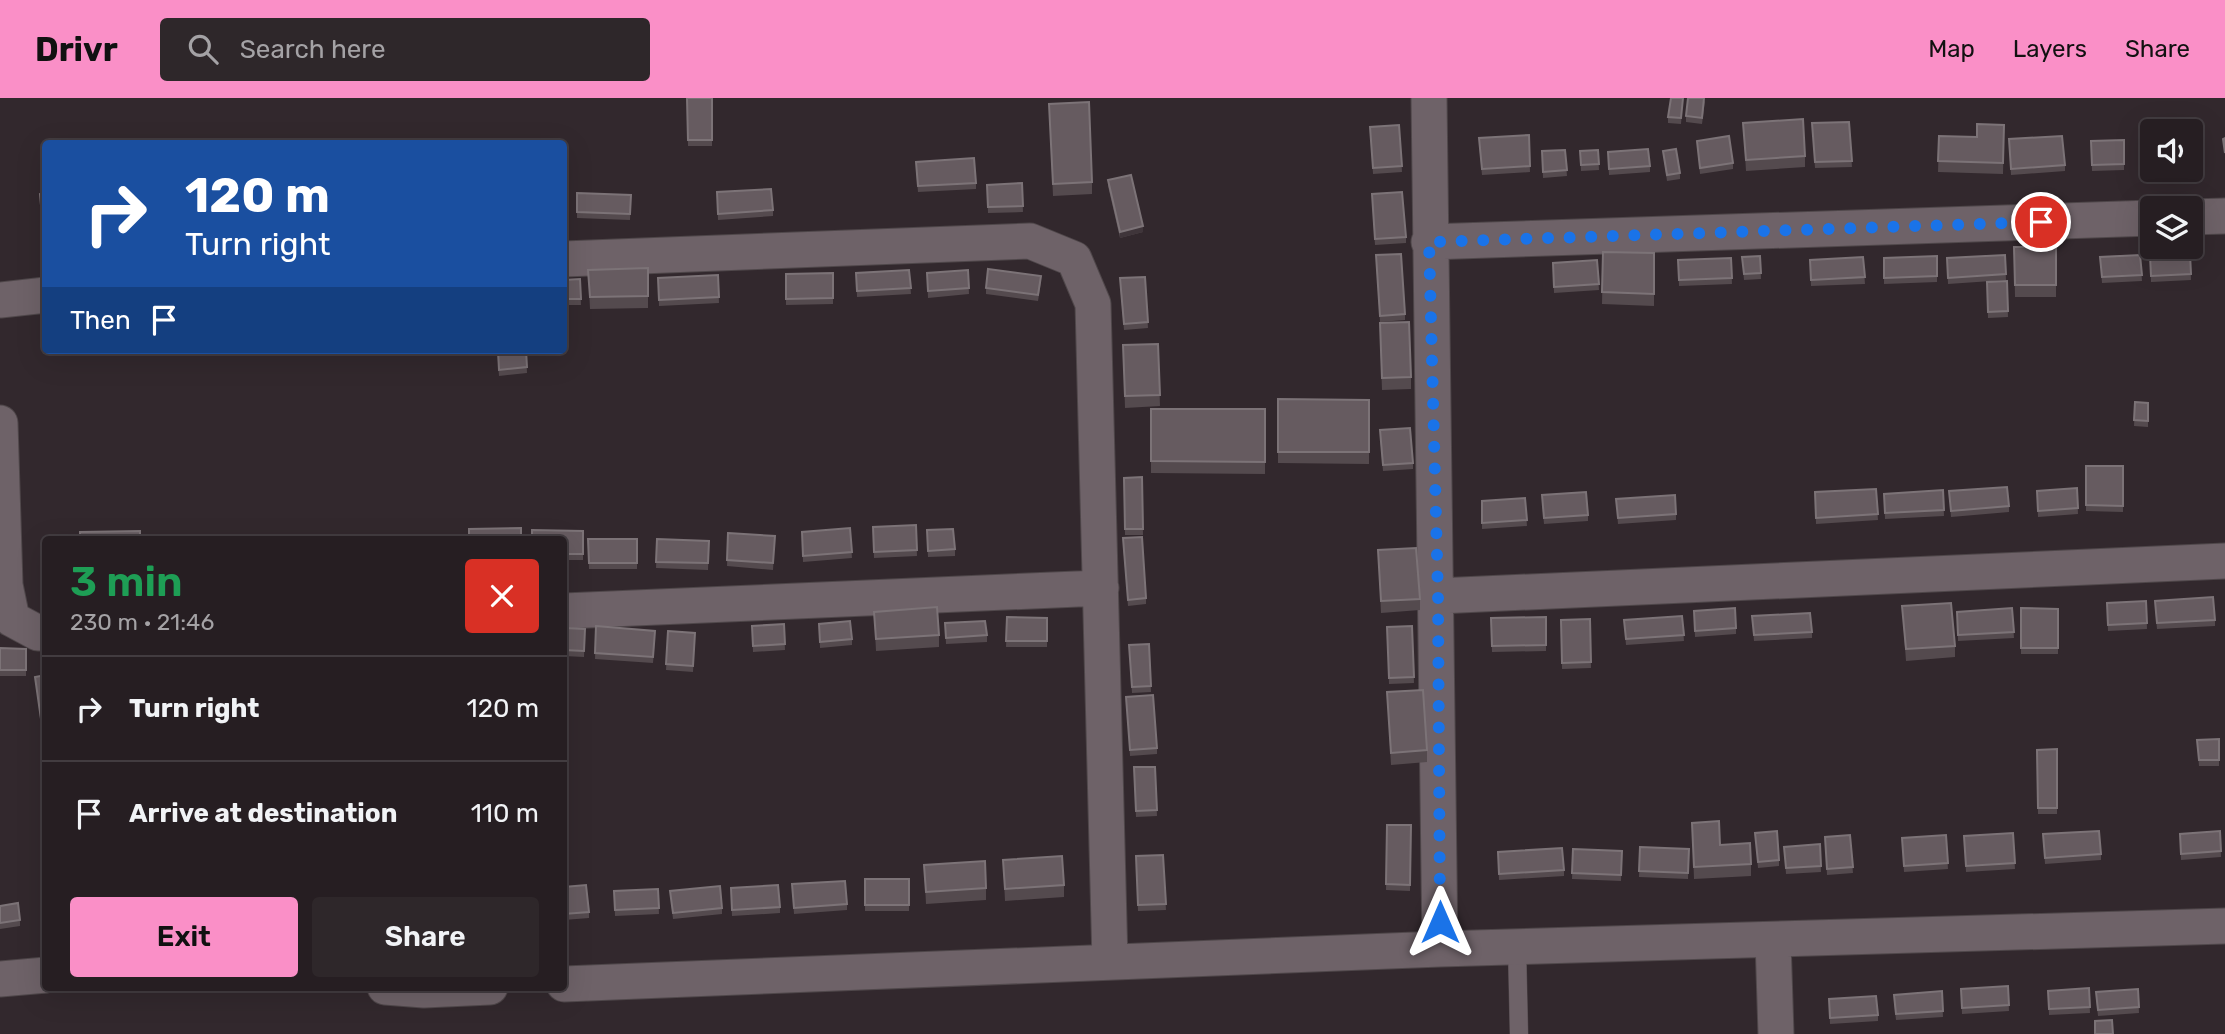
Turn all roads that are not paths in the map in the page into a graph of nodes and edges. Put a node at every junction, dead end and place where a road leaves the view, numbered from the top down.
1 (1429, 98) edge
2 (2225, 216) edge
3 (2203, 217) edge
4 (2140, 218) edge
5 (1429, 242) junction
6 (567, 259) edge
7 (42, 295) edge
8 (0, 300) edge
9 (0, 423) edge
10 (2225, 561) edge
11 (1101, 588) junction
12 (1438, 596) junction
13 (567, 611) edge
14 (42, 633) edge
15 (2225, 926) edge
16 (1773, 940) junction
17 (1517, 947) junction
18 (1440, 949) junction
19 (1110, 962) junction
20 (42, 975) edge
21 (0, 979) edge
22 (567, 984) edge
23 (1519, 1034) edge
24 (1776, 1034) edge

1 - 5 street
2 - 3 street
4 - 5 street
5 - 12 street
6 - 11 street
7 - 8 street
9 - 14 street
10 - 12 street
11 - 13 street
11 - 19 street
12 - 18 street
15 - 16 street
16 - 17 street
16 - 24 street
17 - 18 street
17 - 23 lane
18 - 19 street
19 - 22 street
20 - 21 street

